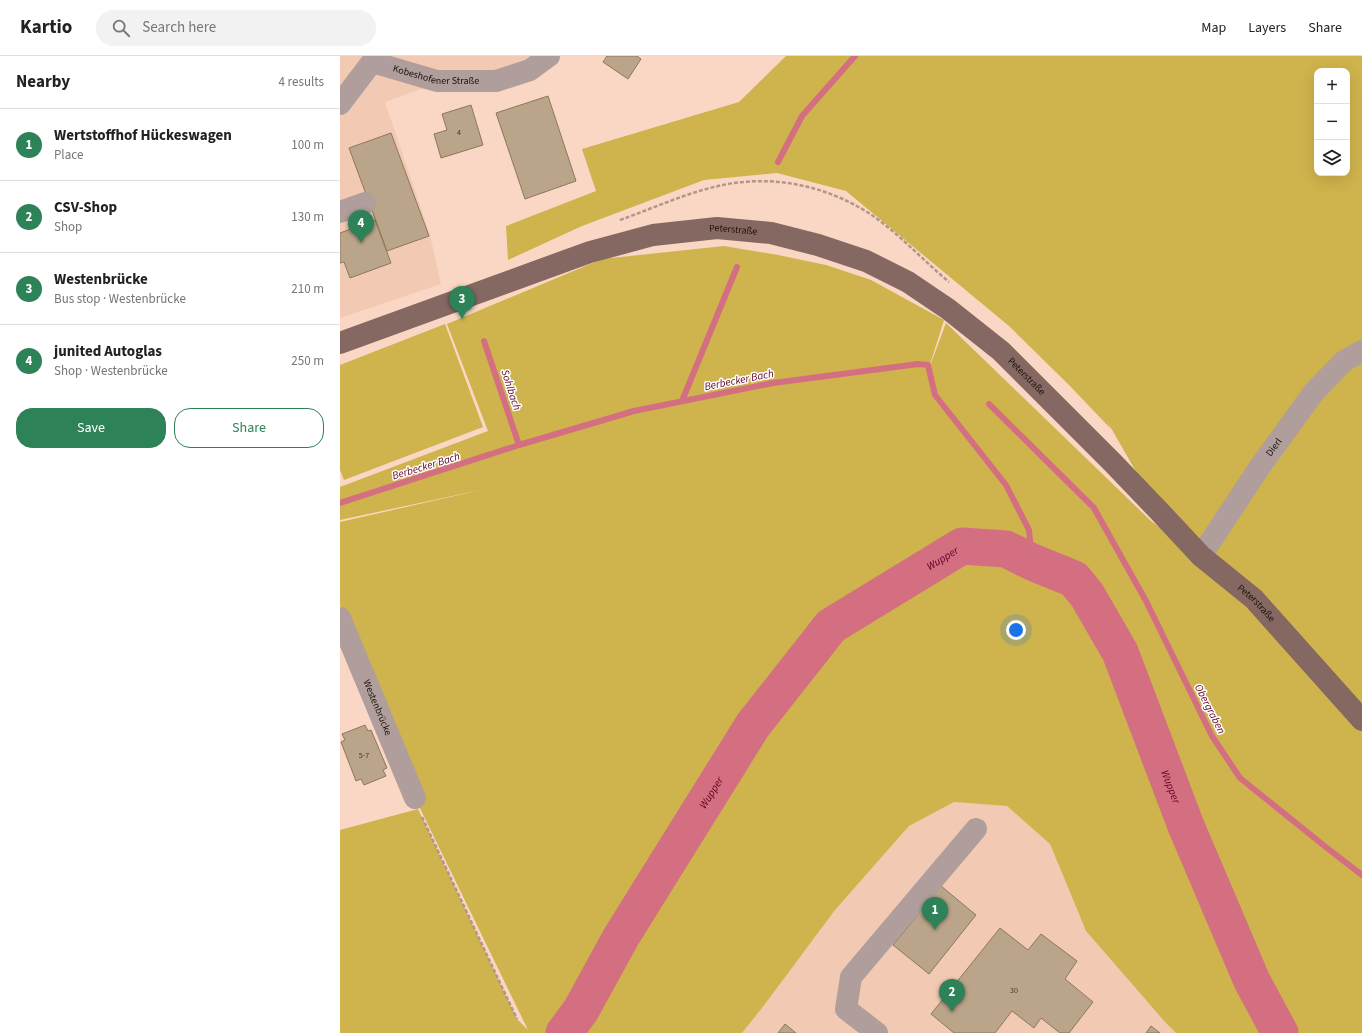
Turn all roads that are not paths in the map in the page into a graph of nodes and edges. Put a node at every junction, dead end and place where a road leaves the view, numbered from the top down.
1 (549, 56) edge
2 (372, 59) edge
3 (340, 104) edge
4 (365, 203) dead end
5 (340, 212) edge
6 (340, 343) edge
7 (1362, 351) edge
8 (1201, 556) junction
9 (340, 618) edge
10 (1362, 720) edge
11 (415, 798) road end
12 (976, 829) dead end
13 (877, 1033) edge

1 - 2 street, Kobeshofener Straße
2 - 3 street, Kobeshofener Straße
4 - 5 street
6 - 8 main road, Peterstraße
7 - 8 street, Dierl
8 - 10 main road, Peterstraße
9 - 11 street, Westenbrücke
12 - 13 street

